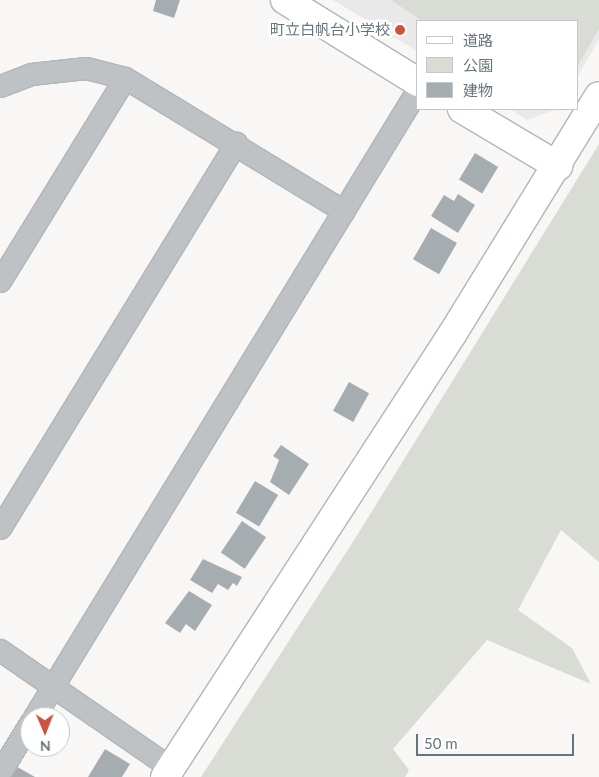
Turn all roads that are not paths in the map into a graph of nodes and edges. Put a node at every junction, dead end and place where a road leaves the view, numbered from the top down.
1 (285, 0) edge
2 (125, 78) junction
3 (416, 81) edge
4 (0, 86) edge
5 (416, 92) edge
6 (599, 96) edge
7 (464, 110) edge
8 (236, 143) junction
9 (558, 166) junction
10 (344, 211) junction
11 (0, 282) edge
12 (0, 528) edge
13 (0, 650) edge
14 (54, 685) junction
15 (40, 707) edge
16 (20, 739) edge
17 (0, 772) edge
18 (168, 772) edge

1 - 3 street
2 - 4 street
2 - 8 street
2 - 11 street
5 - 10 street
6 - 9 street
7 - 9 street
8 - 10 street
8 - 12 street
9 - 18 street
10 - 14 street
13 - 14 street
14 - 15 street
14 - 18 street
16 - 17 street

